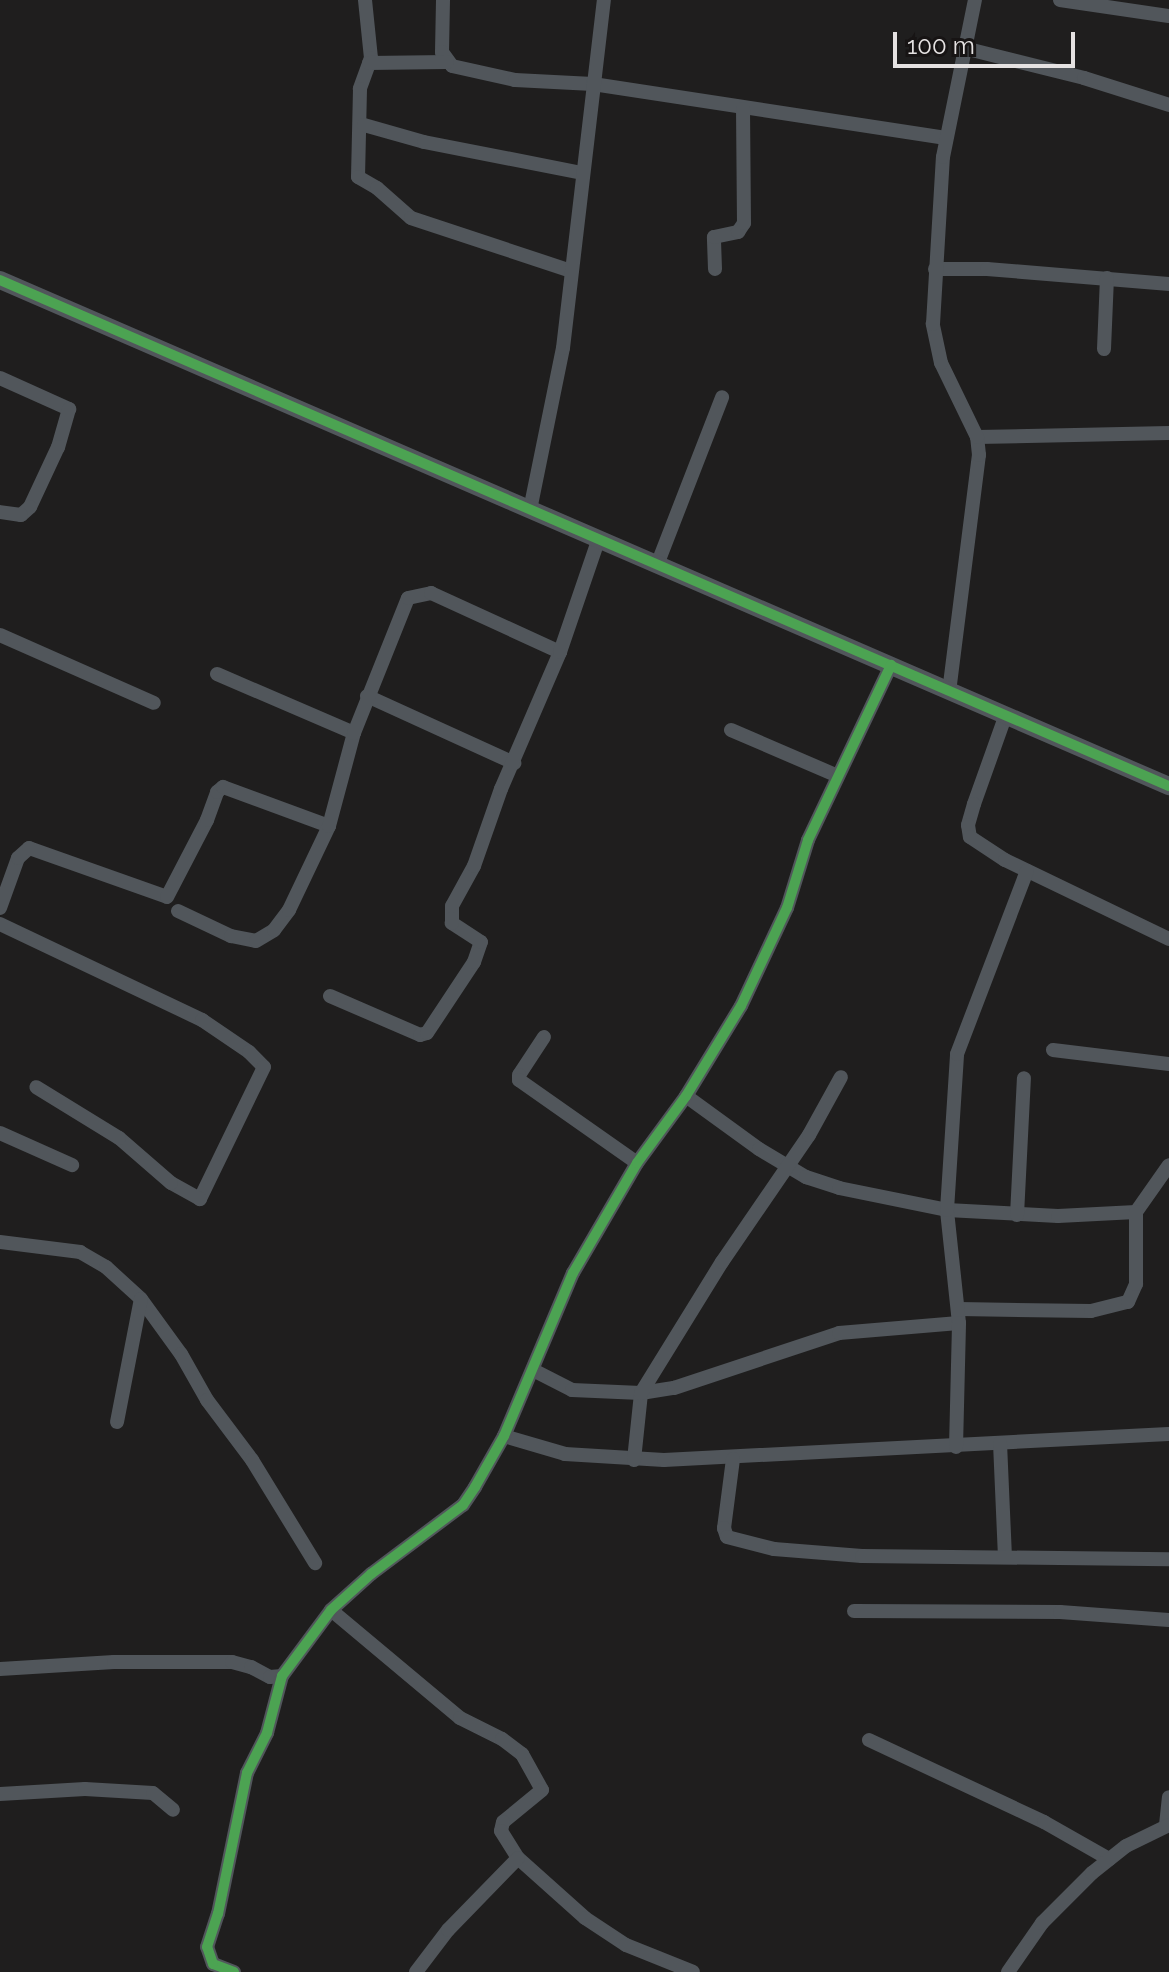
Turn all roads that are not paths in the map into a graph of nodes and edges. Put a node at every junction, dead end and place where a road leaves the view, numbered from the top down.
1 (365, 0) edge
2 (443, 0) edge
3 (604, 0) edge
4 (975, 0) edge
5 (1060, 0) edge
6 (1169, 16) edge
7 (964, 48) junction
8 (447, 62) junction
9 (369, 63) junction
10 (593, 84) junction
11 (1169, 105) edge
12 (743, 109) junction
13 (364, 125) dead end
14 (946, 138) junction
15 (582, 173) junction
16 (715, 269) dead end
17 (935, 269) junction
18 (571, 271) junction
19 (1107, 278) junction
20 (0, 280) edge
21 (1169, 284) edge
22 (1104, 349) dead end
23 (0, 378) edge
24 (722, 397) dead end
25 (1169, 433) edge
26 (977, 437) junction
27 (530, 510) junction
28 (0, 512) edge
29 (598, 541) junction
30 (657, 565) junction
31 (0, 635) edge
32 (560, 652) junction
33 (891, 665) junction
34 (217, 674) dead end
35 (949, 692) junction
36 (367, 696) junction
37 (154, 703) dead end
38 (1005, 717) junction
39 (731, 730) dead end
40 (354, 733) junction
41 (514, 763) junction
42 (838, 776) junction
43 (1169, 786) edge
44 (329, 826) junction
45 (1027, 871) junction
46 (0, 908) edge
47 (178, 911) dead end
48 (0, 924) edge
49 (1169, 939) edge
50 (330, 996) dead end
51 (544, 1037) dead end
52 (1053, 1050) dead end
53 (1169, 1064) edge
54 (841, 1077) dead end
55 (1024, 1078) dead end
56 (36, 1087) dead end
57 (686, 1096) junction
58 (0, 1133) edge
59 (637, 1163) junction
60 (72, 1165) dead end
61 (1169, 1165) edge
62 (786, 1168) junction
63 (947, 1210) junction
64 (1136, 1212) junction
65 (1017, 1215) junction
66 (0, 1242) edge
67 (141, 1299) junction
68 (959, 1316) junction
69 (533, 1370) junction
70 (641, 1393) junction
71 (117, 1422) dead end
72 (1168, 1434) edge
73 (504, 1436) junction
74 (1000, 1443) junction
75 (956, 1447) junction
76 (733, 1459) junction
77 (634, 1460) junction
78 (1005, 1556) junction
79 (1169, 1559) edge
80 (315, 1563) dead end
81 (331, 1610) junction
82 (854, 1611) dead end
83 (1169, 1620) edge
84 (0, 1669) edge
85 (282, 1676) junction
86 (869, 1740) dead end
87 (0, 1794) edge
88 (1169, 1797) edge
89 (173, 1810) dead end
90 (1167, 1825) edge
91 (518, 1858) junction
92 (1109, 1859) junction
93 (234, 1972) edge
94 (416, 1972) edge
95 (693, 1972) edge
96 (1008, 1972) edge

1 - 9 street
2 - 8 street
3 - 10 street
4 - 7 street
5 - 6 street
7 - 11 street
7 - 14 street
8 - 9 street
8 - 10 street
9 - 18 street
10 - 12 street
10 - 15 street
12 - 14 street
12 - 16 street
13 - 15 street
14 - 17 street
15 - 18 street
17 - 19 street
17 - 26 street
18 - 27 street
19 - 21 street
19 - 22 street
20 - 27 street
23 - 28 street
24 - 30 street
25 - 26 street
26 - 35 street
27 - 29 street
29 - 30 street
29 - 32 street
30 - 33 street
31 - 37 street
32 - 36 street
32 - 41 street
33 - 35 street
33 - 42 street
34 - 40 street
35 - 38 street
36 - 40 street
36 - 41 street
38 - 43 street
38 - 45 street
39 - 42 street
40 - 44 street
41 - 50 street
42 - 57 street
44 - 46 street
44 - 47 street
45 - 49 street
45 - 63 street
48 - 56 street
51 - 59 street
52 - 53 street
54 - 62 street
55 - 65 street
57 - 59 street
57 - 62 street
58 - 60 street
59 - 69 street
61 - 64 street
62 - 63 street
62 - 70 street
63 - 65 street
63 - 68 street
64 - 65 street
64 - 68 street
66 - 67 street
67 - 71 street
67 - 80 street
68 - 70 street
68 - 75 street
69 - 70 street
69 - 73 street
70 - 77 street
72 - 74 street
73 - 77 street
73 - 81 street
74 - 75 street
74 - 78 street
75 - 76 street
76 - 77 street
76 - 78 street
78 - 79 street
81 - 85 street
81 - 91 street
82 - 83 street
84 - 85 street
85 - 93 street
86 - 92 street
87 - 89 street
88 - 90 street
90 - 92 street
91 - 94 street
91 - 95 street
92 - 96 street

